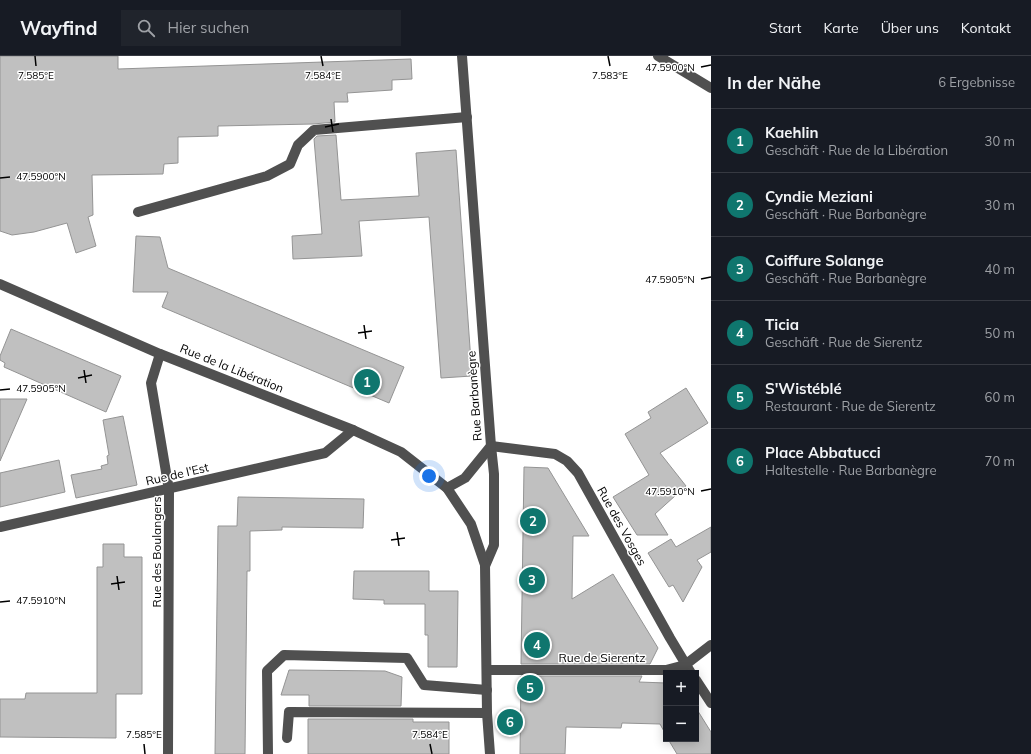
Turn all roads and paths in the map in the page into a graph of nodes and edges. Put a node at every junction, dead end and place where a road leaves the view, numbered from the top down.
1 (462, 56) edge
2 (658, 56) edge
3 (711, 88) edge
4 (467, 117) junction
5 (138, 212) dead end
6 (0, 284) edge
7 (160, 354) junction
8 (353, 430) junction
9 (491, 446) junction
10 (447, 488) junction
11 (169, 490) junction
12 (0, 527) edge
13 (485, 566) junction
14 (711, 645) edge
15 (688, 669) edge
16 (487, 670) junction
17 (699, 685) edge
18 (487, 690) junction
19 (711, 703) edge
20 (487, 713) junction
21 (287, 738) dead end
22 (168, 754) edge
23 (268, 754) edge
24 (490, 754) edge

1 - 4 street, Rue Barbanègre
2 - 3 street
4 - 5 street
4 - 9 street, Rue Barbanègre
6 - 7 street, Rue de la Libération
7 - 8 street, Rue de la Libération
7 - 11 street, Rue des Boulangers
8 - 10 street, Rue de la Libération
8 - 11 street, Rue de l'Est
9 - 10 street, Rue Barbanègre
9 - 13 street
9 - 15 street, Rue des Vosges
10 - 13 street
11 - 12 street, Rue de l'Est
11 - 22 street, Rue des Boulangers
13 - 16 street
14 - 15 street, Rue de Sierentz
15 - 16 street, Rue de Sierentz
16 - 18 street
17 - 19 street
18 - 20 street
18 - 23 street
20 - 21 street
20 - 24 street

